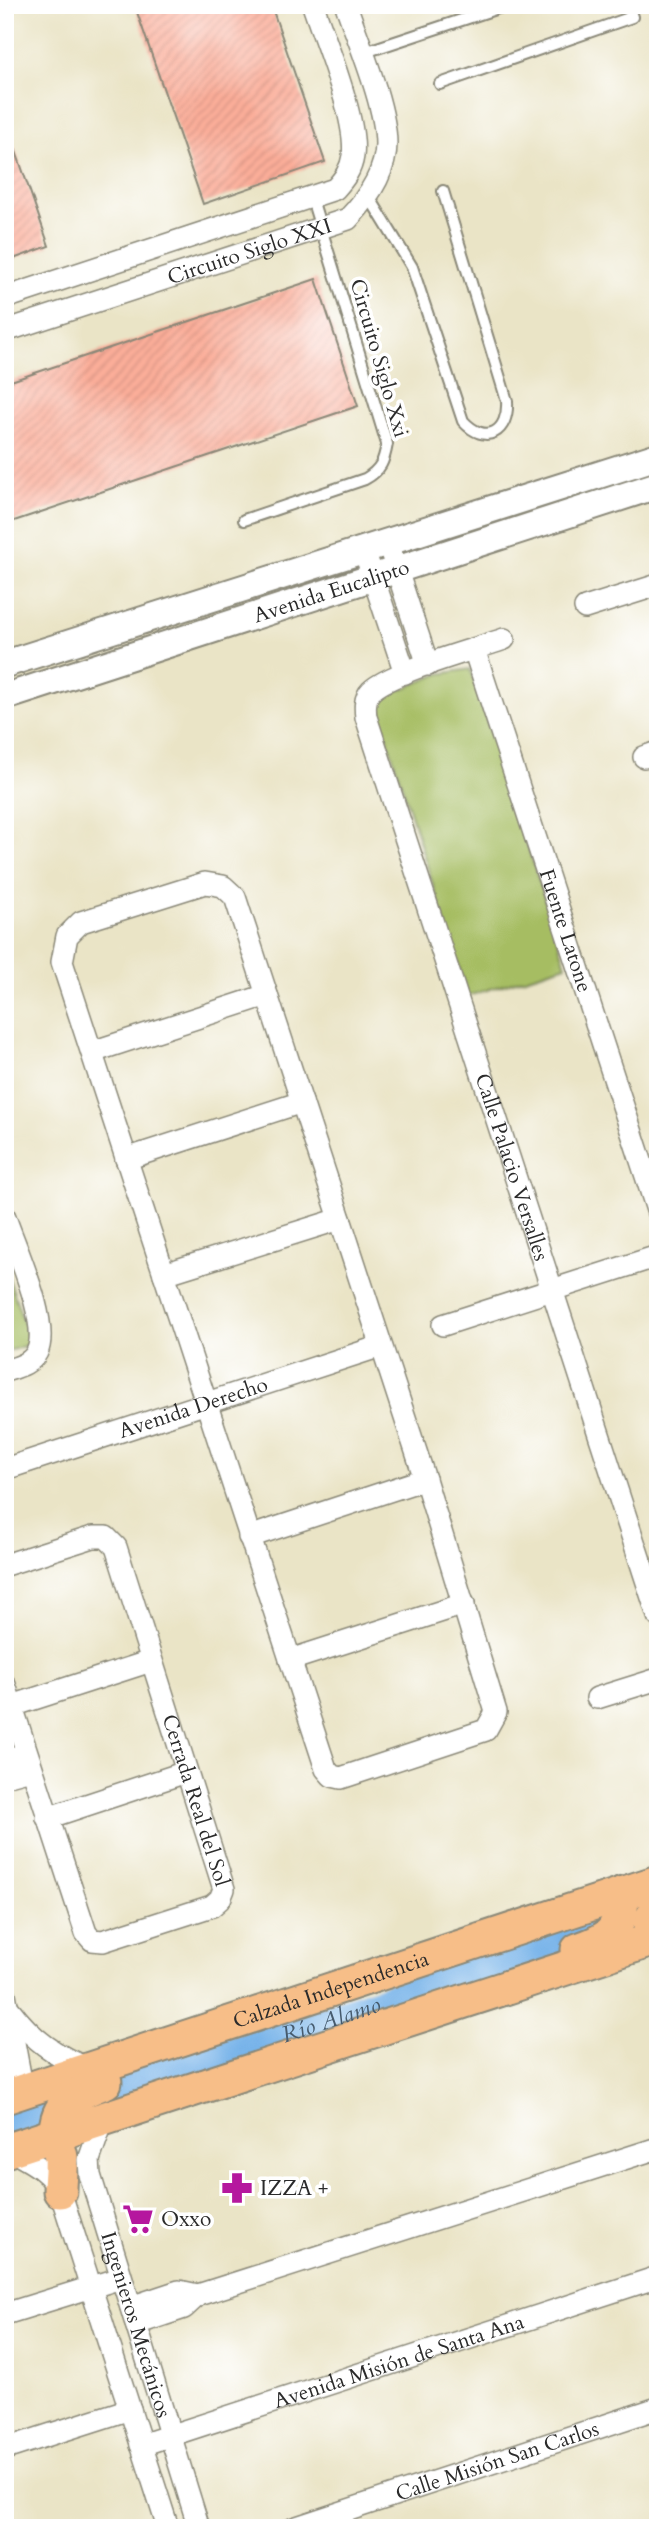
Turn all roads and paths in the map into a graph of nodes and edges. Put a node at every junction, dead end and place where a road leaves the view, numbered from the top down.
1 (313, 5) edge
2 (346, 5) edge
3 (507, 5) edge
4 (628, 5) edge
5 (362, 53) junction
6 (440, 84) dead end
7 (443, 191) dead end
8 (368, 195) junction
9 (312, 199) junction
10 (321, 230) junction
11 (81, 273) junction
12 (5, 298) edge
13 (92, 304) junction
14 (5, 331) edge
15 (658, 456) edge
16 (658, 485) edge
17 (244, 520) dead end
18 (376, 547) junction
19 (386, 575) junction
20 (658, 585) edge
21 (585, 608) dead end
22 (505, 639) dead end
23 (474, 649) junction
24 (5, 664) edge
25 (428, 665) junction
26 (405, 673) junction
27 (5, 697) edge
28 (267, 995) junction
29 (92, 1052) junction
30 (302, 1102) junction
31 (126, 1158) junction
32 (658, 1213) edge
33 (5, 1217) edge
34 (340, 1219) junction
35 (658, 1256) edge
36 (164, 1274) junction
37 (553, 1289) junction
38 (443, 1325) dead end
39 (381, 1346) junction
40 (5, 1371) edge
41 (206, 1403) junction
42 (5, 1469) edge
43 (425, 1479) junction
44 (249, 1537) junction
45 (5, 1565) edge
46 (464, 1604) junction
47 (658, 1616) edge
48 (290, 1660) junction
49 (151, 1661) junction
50 (658, 1679) edge
51 (5, 1685) edge
52 (597, 1698) dead end
53 (12, 1706) junction
54 (5, 1760) edge
55 (29, 1761) junction
56 (186, 1772) junction
57 (5, 1776) edge
58 (47, 1818) junction
59 (658, 1882) edge
60 (623, 1893) junction
61 (658, 1908) edge
62 (655, 1939) edge
63 (481, 1996) junction
64 (8, 2002) edge
65 (292, 2002) junction
66 (90, 2069) junction
67 (14, 2094) edge
68 (103, 2120) junction
69 (56, 2135) junction
70 (658, 2148) edge
71 (7, 2151) edge
72 (60, 2191) junction
73 (121, 2278) junction
74 (656, 2285) edge
75 (91, 2287) junction
76 (5, 2314) edge
77 (133, 2315) junction
78 (658, 2408) edge
79 (130, 2409) junction
80 (169, 2435) junction
81 (141, 2445) junction
82 (5, 2449) edge
83 (168, 2528) edge
84 (199, 2528) edge
85 (294, 2528) edge

1 - 9 street, Circuito Siglo XXI
2 - 5 street, Circuito Siglo XXI
3 - 5 lane
4 - 6 lane
5 - 8 street, Circuito Siglo XXI
7 - 8 lane
8 - 10 street, Circuito Siglo XXI
9 - 10 lane, Circuito Siglo Xxi
9 - 11 street, Circuito Siglo XXI
10 - 13 street, Circuito Siglo XXI
10 - 17 lane, Circuito Siglo Xxi
11 - 12 street, Circuito Siglo XXI
11 - 13 street
13 - 14 street, Circuito Siglo XXI
15 - 18 street, Avenida Eucalipto
16 - 19 street, Avenida Eucalipto
18 - 19 street
18 - 24 street, Avenida Eucalipto
19 - 25 street
19 - 26 street
19 - 27 street, Avenida Eucalipto
20 - 21 street
22 - 23 street
23 - 25 street
23 - 32 street, Fuente Latone
25 - 26 street
26 - 37 street, Calle Palacio Versalles
28 - 29 street
28 - 29 street
28 - 30 street
29 - 31 street
30 - 31 street
30 - 34 street
31 - 36 street
33 - 40 street
34 - 36 street
34 - 39 street
35 - 37 street
36 - 41 street
37 - 38 street
37 - 47 street, Calle Palacio Versalles
39 - 41 street, Avenida Derecho
39 - 43 street
41 - 42 street, Avenida Derecho
41 - 44 street
43 - 44 street
43 - 46 street
44 - 48 street
45 - 49 street, Cerrada Real del Sol
46 - 48 street
46 - 48 street
49 - 53 street
49 - 56 street, Cerrada Real del Sol
50 - 52 street
51 - 53 street, Cerrada Real del Sol
53 - 55 street, Cerrada Real del Sol
54 - 55 street
55 - 57 street
55 - 58 street, Cerrada Real del Sol
56 - 58 street
56 - 58 street, Cerrada Real del Sol
59 - 60 main road, Calzada Independencia
60 - 63 main road
60 - 65 main road, Calzada Independencia
61 - 62 main road
62 - 63 main road
63 - 68 main road
64 - 66 street
64 - 67 street
65 - 66 main road, Calzada Independencia
65 - 69 main road
66 - 67 main road, Calzada Independencia
68 - 69 main road
68 - 73 street, Ingenieros Mecánicos
69 - 71 main road
69 - 72 main road
70 - 77 street
71 - 72 street, Ingenieros Mecánicos
72 - 75 street, Ingenieros Mecánicos
73 - 75 street
73 - 77 street, Ingenieros Mecánicos
74 - 80 street, Avenida Misión de Santa Ana
75 - 76 street
75 - 79 street, Ingenieros Mecánicos
77 - 80 street, Ingenieros Mecánicos
78 - 85 street, Calle Misión San Carlos
79 - 81 street, Ingenieros Mecánicos
79 - 82 street
80 - 81 street, Avenida Misión de Santa Ana
80 - 84 street, Ingenieros Mecánicos
81 - 83 street, Ingenieros Mecánicos

